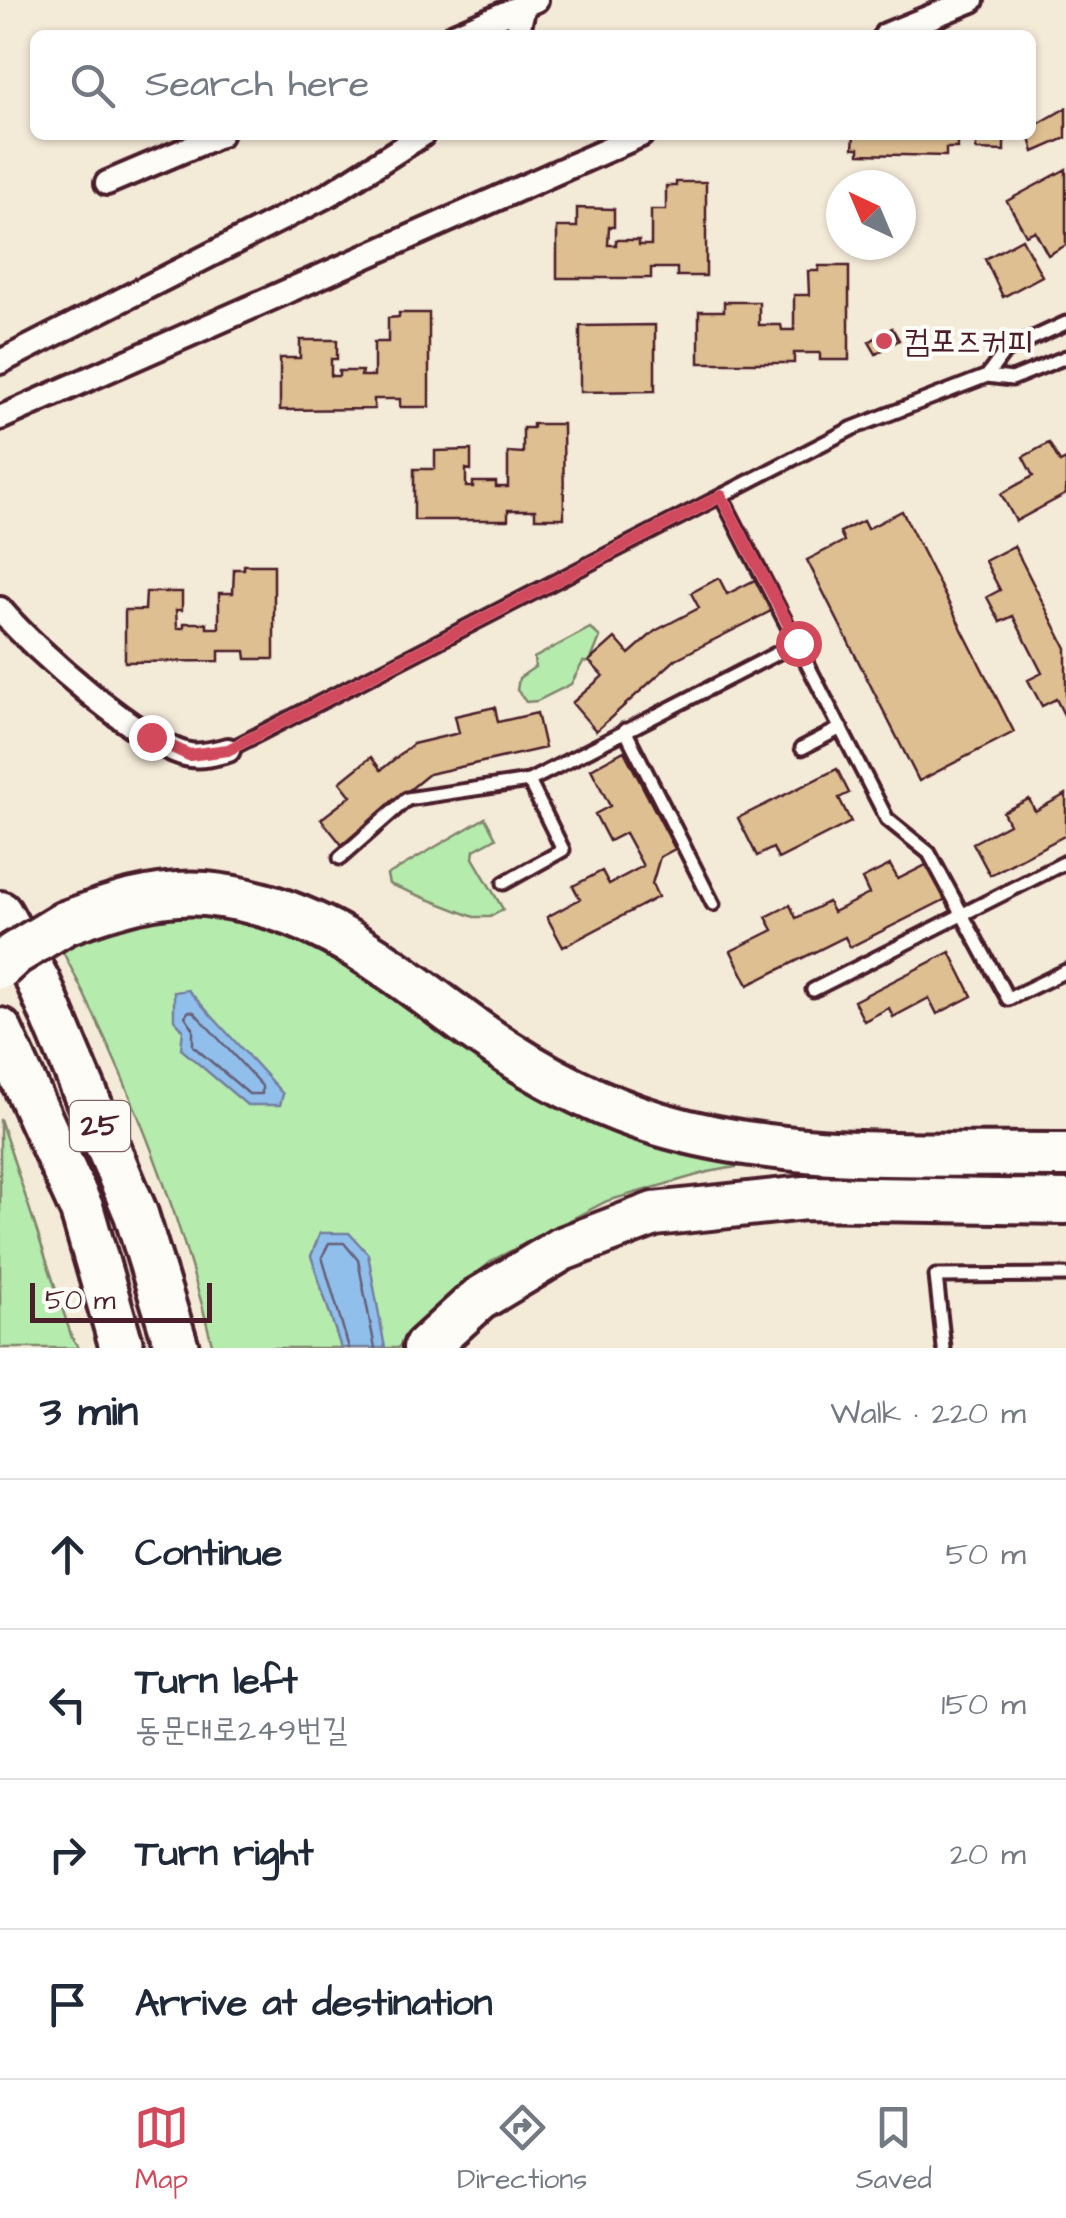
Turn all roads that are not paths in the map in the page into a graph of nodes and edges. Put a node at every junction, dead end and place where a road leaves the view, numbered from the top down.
1 (972, 0) edge
2 (530, 3) edge
3 (466, 30) edge
4 (520, 30) edge
5 (898, 30) edge
6 (208, 140) edge
7 (414, 140) edge
8 (631, 140) edge
9 (107, 183) dead end
10 (1066, 323) edge
11 (1066, 357) edge
12 (0, 362) edge
13 (987, 376) junction
14 (0, 418) edge
15 (721, 496) junction
16 (0, 609) edge
17 (798, 643) junction
18 (841, 728) junction
19 (625, 730) junction
20 (802, 748) dead end
21 (228, 750) joint
22 (529, 781) junction
23 (340, 858) dead end
24 (1066, 862) edge
25 (504, 882) dead end
26 (713, 904) dead end
27 (0, 912) edge
28 (962, 914) junction
29 (0, 968) edge
30 (1066, 970) edge
31 (813, 990) dead end
32 (0, 1030) edge
33 (1066, 1156) edge
34 (1066, 1202) edge
35 (1066, 1275) edge
36 (122, 1348) edge
37 (177, 1348) edge
38 (425, 1348) edge
39 (944, 1348) edge

1 - 5 street
2 - 3 street
2 - 4 street
6 - 9 street
7 - 12 street
8 - 14 street
10 - 13 lane
11 - 13 lane
13 - 15 lane
15 - 17 lane
15 - 21 lane
16 - 21 street
17 - 18 lane
17 - 19 lane
18 - 20 lane
18 - 28 lane
19 - 22 lane
19 - 26 lane
22 - 23 lane
22 - 25 lane
24 - 28 lane
27 - 37 highway, 25
28 - 30 lane
28 - 31 lane
29 - 33 highway, bridge
32 - 36 highway, 25
34 - 38 highway
35 - 39 lane

